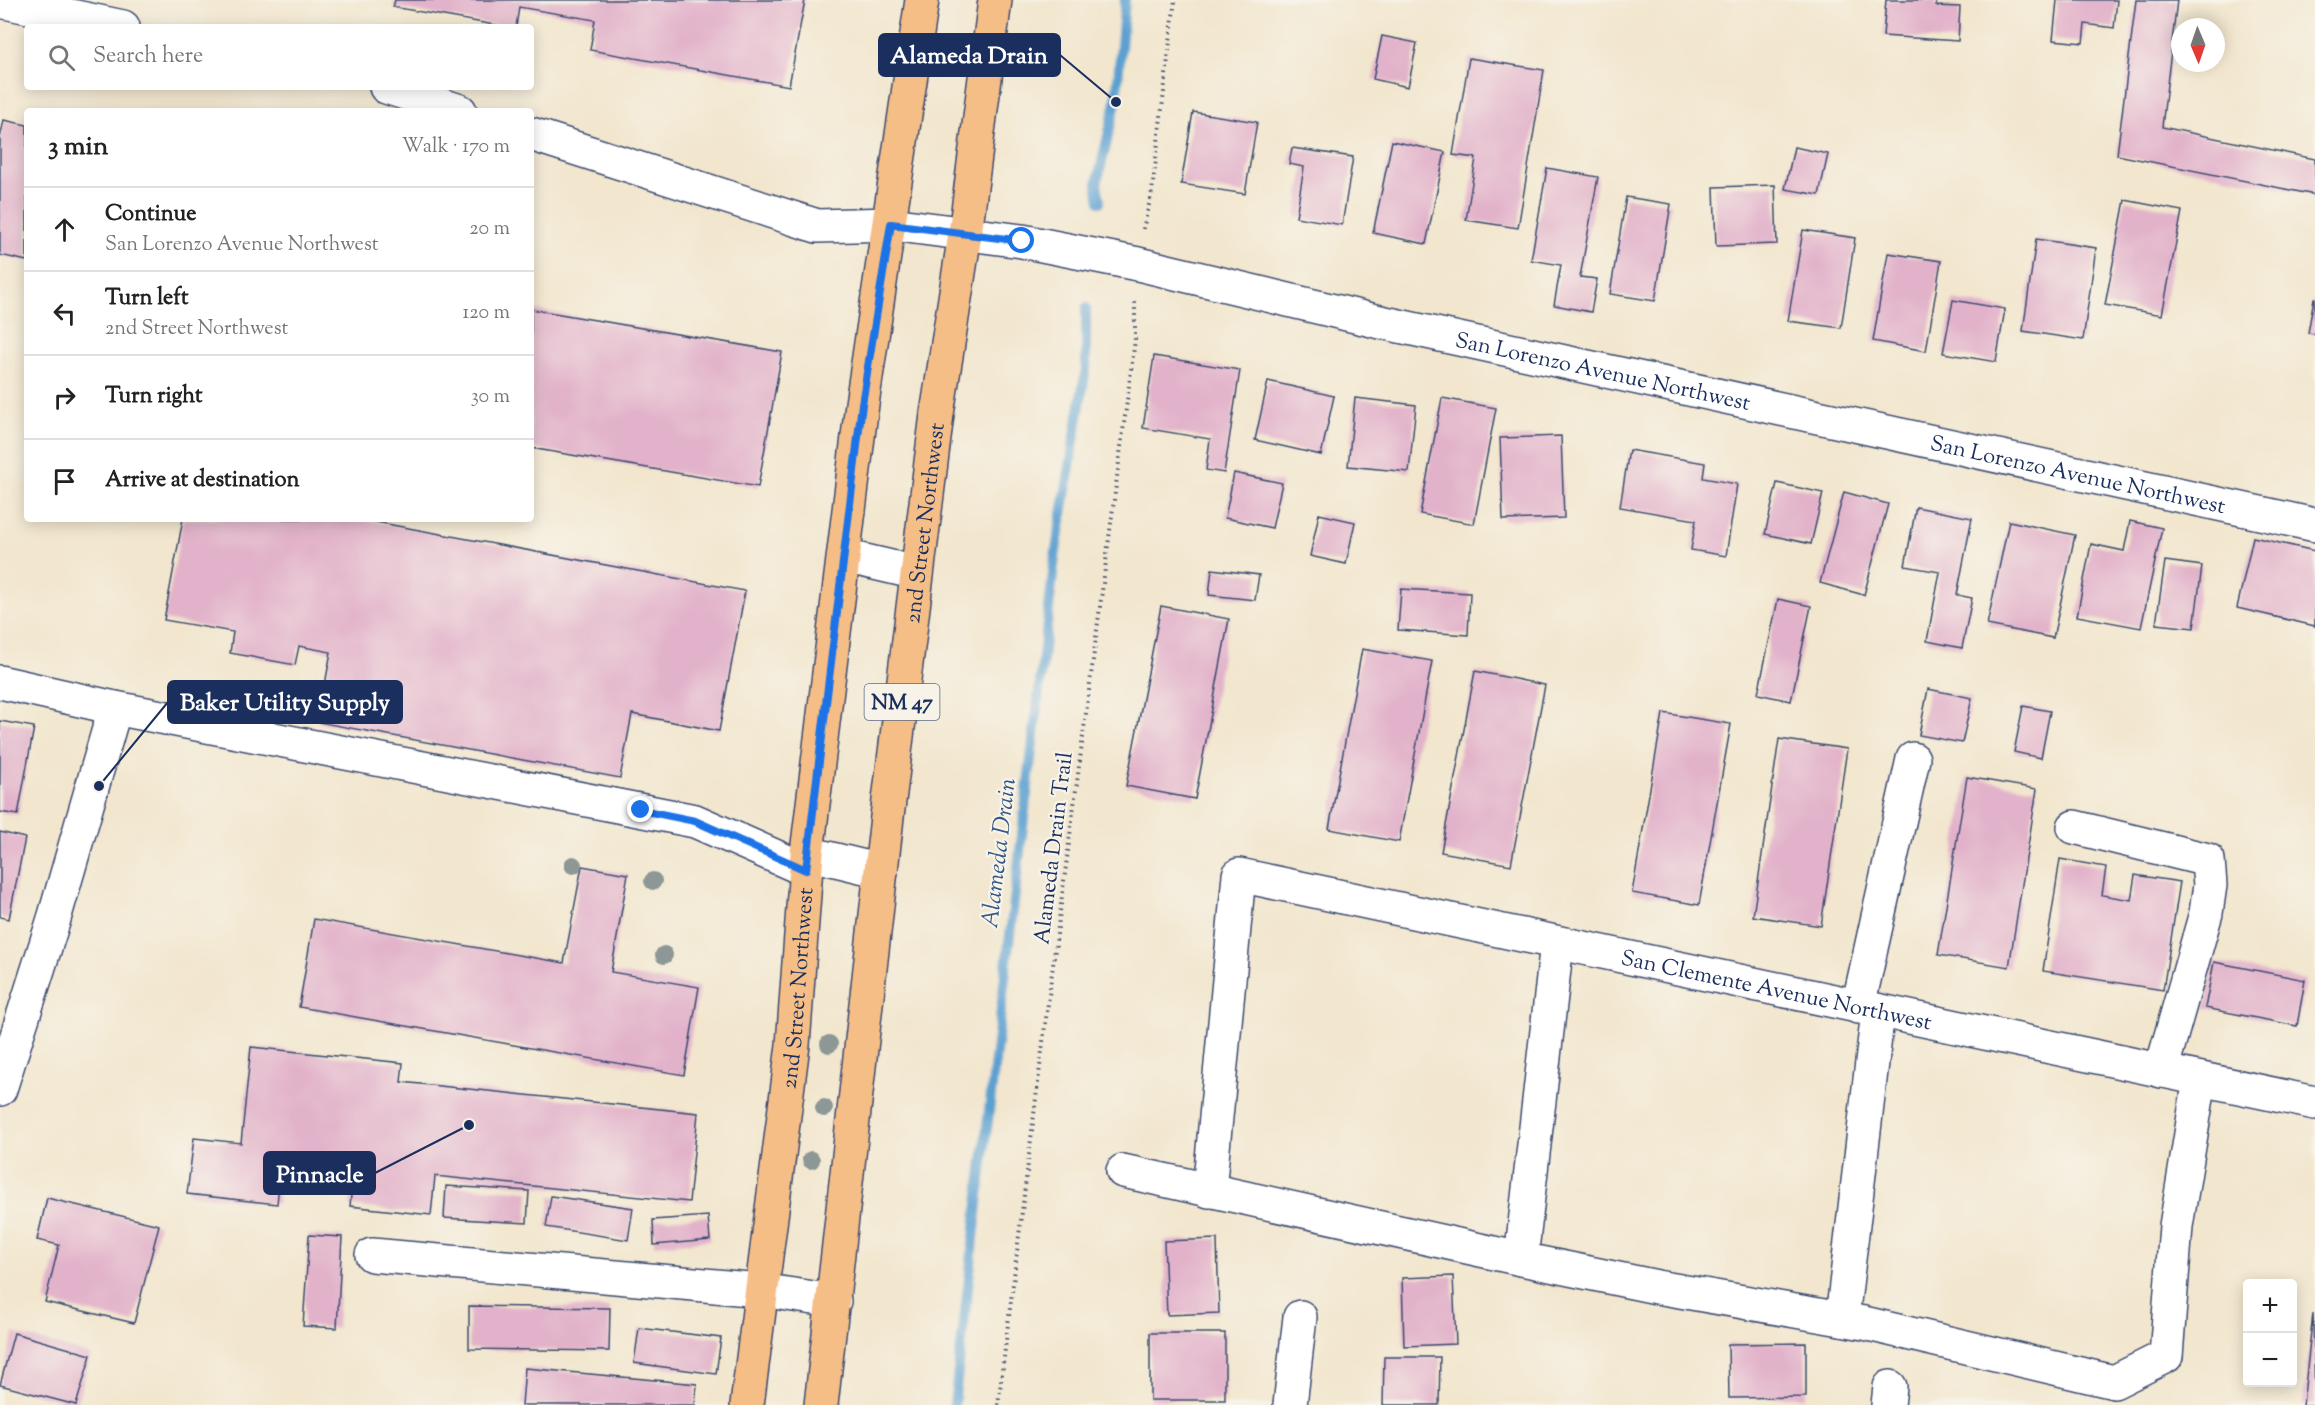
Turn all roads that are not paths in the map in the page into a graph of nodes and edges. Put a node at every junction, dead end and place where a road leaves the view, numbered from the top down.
1 (922, 0) edge
2 (995, 0) edge
3 (0, 1) edge
4 (109, 24) edge
5 (395, 90) edge
6 (451, 108) edge
7 (534, 135) edge
8 (891, 224) junction
9 (965, 234) junction
10 (2315, 525) edge
11 (844, 556) junction
12 (917, 573) junction
13 (0, 682) edge
14 (115, 708) junction
15 (1913, 759) dead end
16 (2074, 826) dead end
17 (807, 861) junction
18 (881, 871) junction
19 (1557, 943) junction
20 (1868, 1009) junction
21 (7, 1045) edge
22 (2161, 1071) junction
23 (2200, 1078) junction
24 (0, 1089) edge
25 (2315, 1103) edge
26 (1123, 1171) dead end
27 (1209, 1191) junction
28 (372, 1255) dead end
29 (1521, 1259) junction
30 (760, 1290) junction
31 (834, 1301) junction
32 (1300, 1317) dead end
33 (1842, 1319) junction
34 (747, 1405) edge
35 (821, 1405) edge
36 (1290, 1405) edge

1 - 8 main road, 2nd Street Northwest
2 - 9 main road, 2nd Street Northwest / NM 47
3 - 4 street
5 - 6 street
7 - 8 street, San Lorenzo Avenue Northwest
8 - 9 street, San Lorenzo Avenue Northwest
8 - 11 main road, 2nd Street Northwest
9 - 10 street, San Lorenzo Avenue Northwest
9 - 12 main road, 2nd Street Northwest / NM 47
11 - 12 street
11 - 17 main road, 2nd Street Northwest
12 - 18 main road, 2nd Street Northwest / NM 47
13 - 14 street
14 - 17 street
14 - 21 street
15 - 20 street
16 - 22 street
17 - 18 street
17 - 30 main road, 2nd Street Northwest
18 - 31 main road, 2nd Street Northwest / NM 47
19 - 20 street, San Clemente Avenue Northwest
19 - 27 street, San Clemente Avenue Northwest
19 - 29 street
20 - 22 street, San Clemente Avenue Northwest
20 - 33 street
21 - 24 street
22 - 23 street, San Clemente Avenue Northwest
23 - 25 street, San Clemente Avenue Northwest
23 - 33 street
26 - 27 street
27 - 29 street
28 - 30 street
29 - 33 street
30 - 31 street
30 - 34 main road, 2nd Street Northwest
31 - 35 main road, 2nd Street Northwest / NM 47
32 - 36 street

